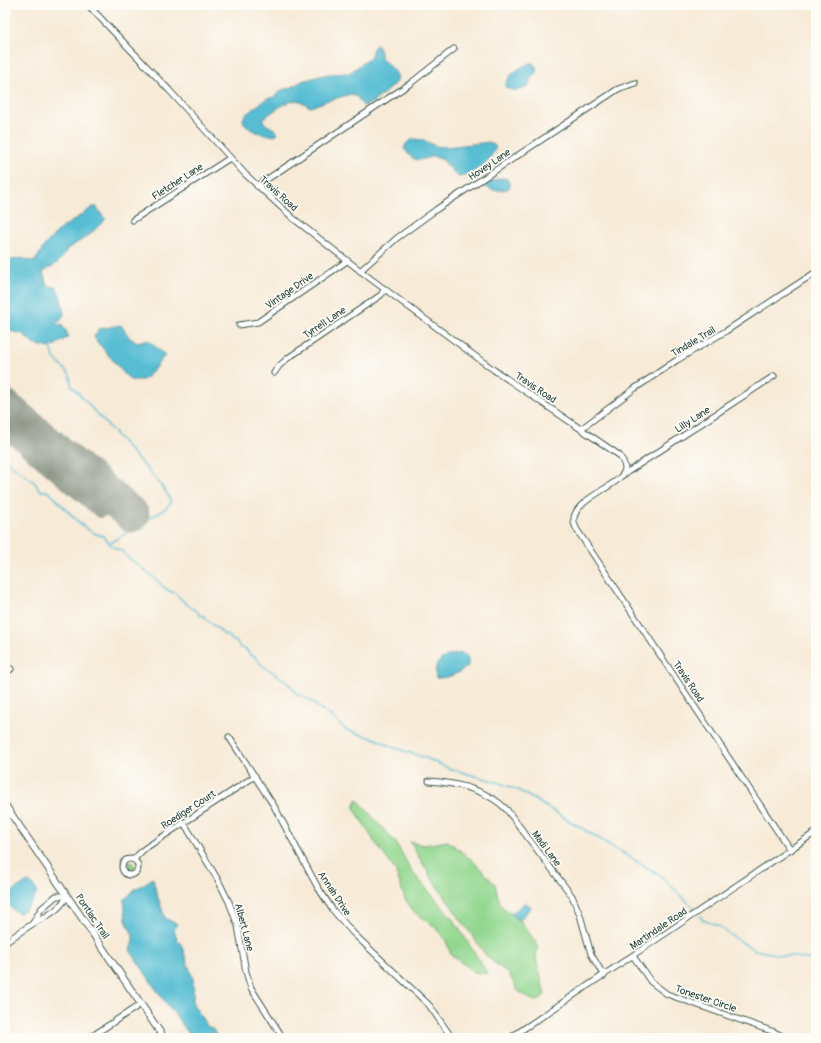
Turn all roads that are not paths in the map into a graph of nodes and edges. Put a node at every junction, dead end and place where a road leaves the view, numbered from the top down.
1 (88, 5) edge
2 (454, 49) dead end
3 (635, 82) dead end
4 (230, 158) junction
5 (257, 186) junction
6 (133, 220) dead end
7 (347, 261) junction
8 (360, 271) junction
9 (816, 272) edge
10 (385, 289) junction
11 (238, 325) dead end
12 (274, 373) dead end
13 (774, 376) dead end
14 (581, 429) junction
15 (620, 477) junction
16 (11, 668) dead end
17 (5, 673) edge
18 (229, 737) dead end
19 (255, 776) junction
20 (429, 781) dead end
21 (5, 805) edge
22 (184, 823) junction
23 (816, 832) edge
24 (790, 850) junction
25 (134, 860) dead end
26 (67, 896) junction
27 (33, 923) junction
28 (5, 943) edge
29 (633, 956) junction
30 (604, 976) junction
31 (141, 1004) junction
32 (89, 1038) edge
33 (164, 1038) edge
34 (283, 1038) edge
35 (452, 1038) edge
36 (510, 1038) edge
37 (786, 1038) edge

1 - 4 street, Travis Road
2 - 5 street
3 - 8 street, Hovey Lane
4 - 5 street, Travis Road
4 - 6 street, Fletcher Lane
5 - 7 street, Travis Road
7 - 8 street, Travis Road
7 - 11 street, Vintage Drive
8 - 10 street, Travis Road
9 - 14 street, Tindale Trail
10 - 12 street, Tyrrell Lane
10 - 14 street, Travis Road
13 - 15 street, Lilly Lane
14 - 15 street, Travis Road
15 - 24 street, Travis Road
16 - 17 street
18 - 19 street, Annah Drive
19 - 22 street, Roediger Court
19 - 35 street, Annah Drive
20 - 30 street, Madi Lane
21 - 26 main road, Pontiac Trail
22 - 25 street, Roediger Court
22 - 34 street, Albert Lane
23 - 24 street, Martindale Road
24 - 29 street, Martindale Road
26 - 27 street
26 - 27 street
26 - 31 main road, Pontiac Trail
27 - 28 street
29 - 30 street, Martindale Road
29 - 37 street, Tonester Circle
30 - 36 street, Martindale Road
31 - 32 street
31 - 33 main road, Pontiac Trail

